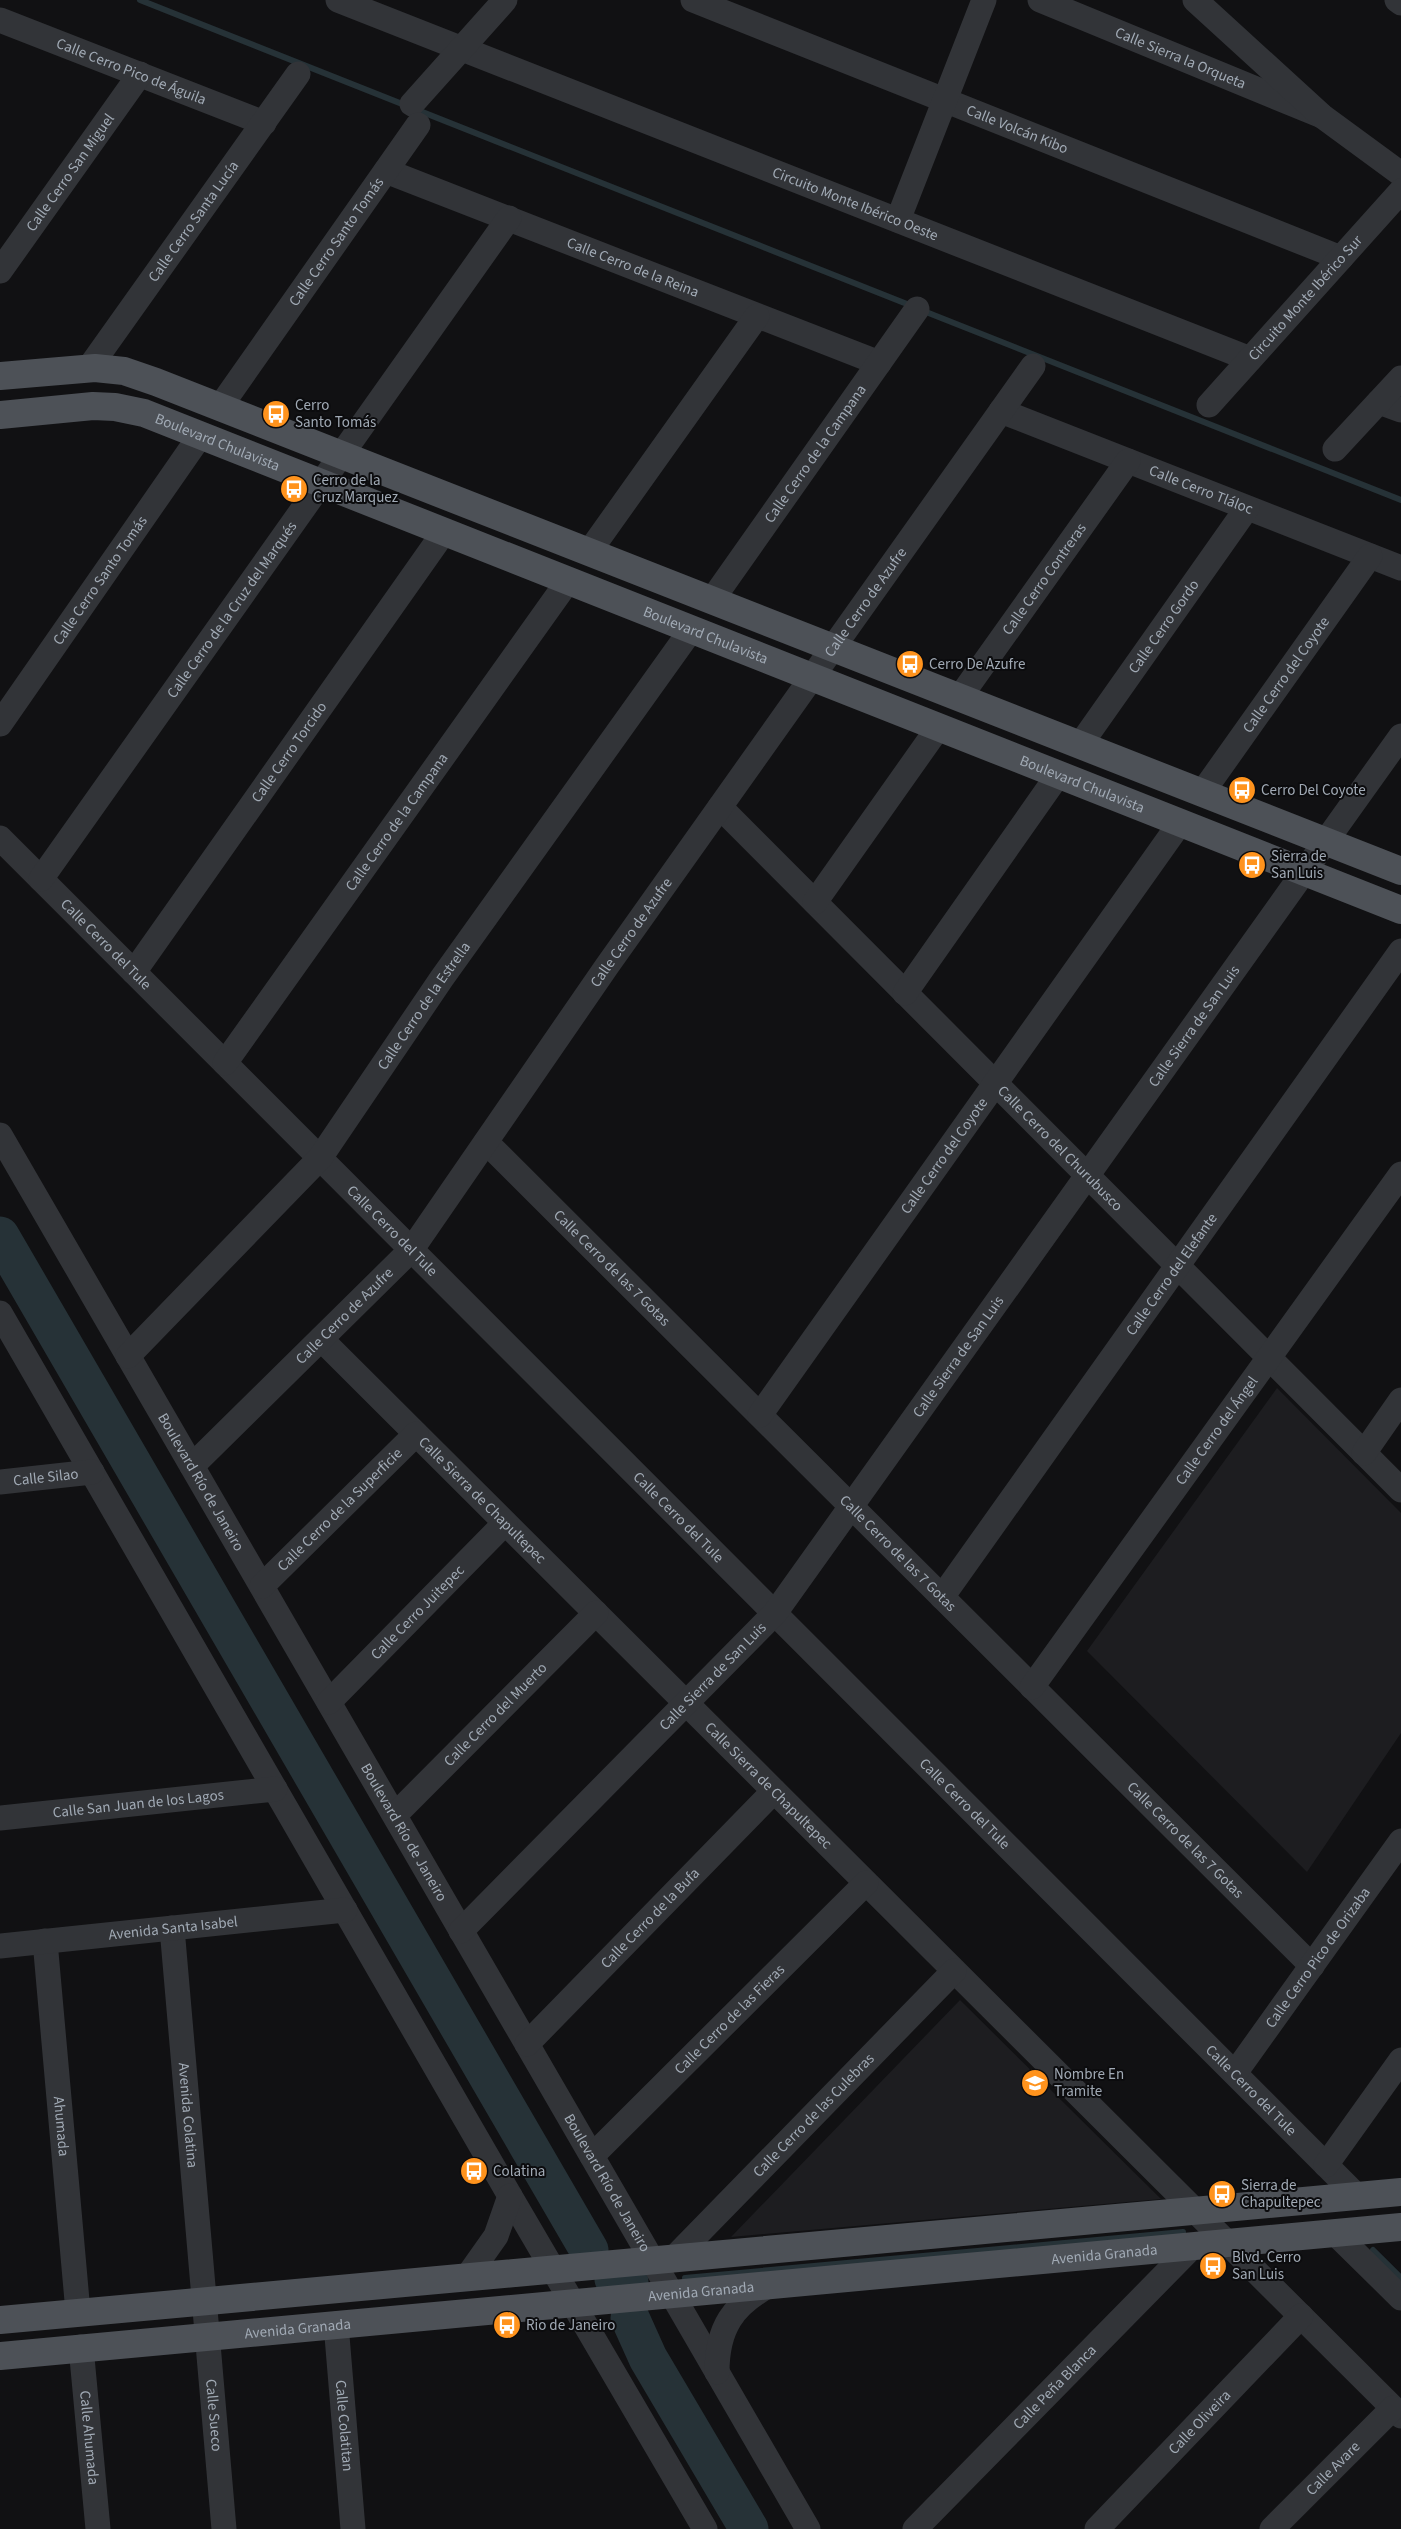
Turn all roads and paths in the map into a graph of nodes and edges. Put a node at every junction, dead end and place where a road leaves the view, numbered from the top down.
1 (338, 0) edge
2 (505, 0) edge
3 (693, 0) edge
4 (984, 0) edge
5 (1040, 0) edge
6 (1195, 0) edge
7 (1397, 0) edge
8 (1401, 3) edge
9 (0, 20) edge
10 (462, 48) junction
11 (140, 74) junction
12 (298, 74) dead end
13 (945, 100) junction
14 (1322, 116) junction
15 (264, 123) junction
16 (386, 171) junction
17 (1401, 174) edge
18 (1401, 191) edge
19 (509, 218) junction
20 (898, 220) junction
21 (1341, 258) junction
22 (0, 271) edge
23 (917, 309) dead end
24 (757, 316) junction
25 (1250, 359) junction
26 (879, 363) junction
27 (1033, 366) dead end
28 (88, 368) junction
29 (0, 376) edge
30 (1401, 378) edge
31 (1209, 404) dead end
32 (1390, 406) edge
33 (220, 407) junction
34 (1001, 411) junction
35 (0, 415) edge
36 (200, 436) junction
37 (1335, 449) dead end
38 (342, 454) junction
39 (1128, 461) junction
40 (321, 484) junction
41 (1247, 508) junction
42 (444, 532) junction
43 (589, 552) junction
44 (1370, 556) junction
45 (1401, 568) edge
46 (568, 581) junction
47 (712, 600) junction
48 (691, 630) junction
49 (833, 648) junction
50 (812, 678) junction
51 (960, 698) junction
52 (0, 724) edge
53 (938, 728) junction
54 (1401, 736) edge
55 (1080, 745) junction
56 (1058, 775) junction
57 (1202, 793) junction
58 (720, 807) junction
59 (1180, 823) junction
60 (0, 838) edge
61 (1326, 842) junction
62 (1401, 871) edge
63 (1304, 872) junction
64 (41, 879) junction
65 (815, 902) junction
66 (1401, 910) edge
67 (1401, 951) edge
68 (134, 972) junction
69 (905, 992) junction
70 (225, 1063) junction
71 (996, 1084) junction
72 (0, 1135) edge
73 (486, 1142) junction
74 (320, 1158) junction
75 (1401, 1174) edge
76 (1088, 1176) junction
77 (412, 1250) junction
78 (1178, 1266) junction
79 (0, 1313) edge
80 (321, 1339) junction
81 (12, 1354) edge
82 (128, 1356) junction
83 (1269, 1358) junction
84 (1401, 1400) edge
85 (760, 1415) junction
86 (416, 1434) junction
87 (1364, 1453) junction
88 (192, 1466) junction
89 (92, 1472) junction
90 (0, 1482) edge
91 (1401, 1490) edge
92 (852, 1508) junction
93 (505, 1523) junction
94 (262, 1586) junction
95 (942, 1597) junction
96 (596, 1613) junction
97 (775, 1613) junction
98 (1032, 1687) junction
99 (329, 1702) junction
100 (686, 1703) junction
101 (275, 1789) junction
102 (774, 1791) junction
103 (395, 1815) junction
104 (0, 1818) edge
105 (1401, 1841) edge
106 (866, 1883) junction
107 (345, 1910) junction
108 (172, 1928) junction
109 (461, 1931) junction
110 (45, 1942) junction
111 (0, 1946) edge
112 (1312, 1966) junction
113 (954, 1972) junction
114 (527, 2044) junction
115 (1401, 2060) edge
116 (1235, 2073) junction
117 (592, 2156) junction
118 (1326, 2165) junction
119 (1401, 2192) edge
120 (510, 2196) junction
121 (1357, 2196) junction
122 (1195, 2211) junction
123 (1401, 2227) edge
124 (1335, 2233) junction
125 (1227, 2243) junction
126 (1193, 2246) junction
127 (662, 2259) junction
128 (552, 2269) junction
129 (467, 2277) junction
130 (772, 2284) junction
131 (672, 2293) junction
132 (1401, 2298) edge
133 (204, 2301) junction
134 (571, 2302) junction
135 (78, 2312) junction
136 (1301, 2316) junction
137 (0, 2320) edge
138 (336, 2324) junction
139 (207, 2336) junction
140 (81, 2347) junction
141 (0, 2356) edge
142 (717, 2372) junction
143 (1397, 2412) edge
144 (98, 2529) edge
145 (224, 2529) edge
146 (353, 2529) edge
147 (705, 2529) edge
148 (808, 2529) edge
149 (915, 2529) edge
150 (1097, 2529) edge
151 (1272, 2529) edge

1 - 10 street, Circuito Monte Ibérico Oeste
2 - 10 street, Calle Cerro Santo Tomás
3 - 13 street, Calle Volcán Kibo
4 - 13 street
5 - 14 street, Calle Sierra la Orqueta
6 - 14 street
7 - 8 street
9 - 11 street, Calle Cerro Pico de Águila
10 - 16 street, Calle Cerro Santo Tomás
10 - 20 street, Circuito Monte Ibérico Oeste
11 - 15 street, Calle Cerro Pico de Águila
11 - 22 street, Calle Cerro San Miguel
12 - 15 street, Calle Cerro Santa Lucía
13 - 20 street
13 - 21 street, Calle Volcán Kibo
14 - 17 street
15 - 28 street, Calle Cerro Santa Lucía
16 - 19 street, Calle Cerro de la Reina
16 - 33 street, Calle Cerro Santo Tomás
18 - 21 street, Circuito Monte Ibérico Sur
19 - 24 street, Calle Cerro de la Reina
19 - 38 street, Calle Cerro de la Cruz del Marqués
20 - 25 street, Circuito Monte Ibérico Oeste
21 - 25 street, Circuito Monte Ibérico Sur
23 - 26 street, Calle Cerro de la Campana
24 - 26 street, Calle Cerro de la Reina
24 - 43 street
25 - 31 street, Circuito Monte Ibérico Sur
26 - 47 street, Calle Cerro de la Campana
27 - 34 street, Calle Cerro de Azufre
28 - 29 main road
28 - 33 main road
30 - 32 street
32 - 37 street
33 - 38 main road
34 - 39 street, Calle Cerro Tláloc
34 - 49 street, Calle Cerro de Azufre
35 - 36 main road, Boulevard Chulavista
36 - 40 main road, Boulevard Chulavista
36 - 52 street, Calle Cerro Santo Tomás
38 - 40 street, Calle Cerro de la Cruz del Marqués
38 - 43 main road
39 - 41 street, Calle Cerro Tláloc
39 - 51 street, Calle Cerro Contreras
40 - 42 main road, Boulevard Chulavista
40 - 64 street, Calle Cerro de la Cruz del Marqués
41 - 44 street, Calle Cerro Tláloc
41 - 55 street, Calle Cerro Gordo
42 - 46 main road, Boulevard Chulavista
42 - 68 street, Calle Cerro Torcido
43 - 47 main road
44 - 45 street, Calle Cerro Tláloc
44 - 57 street, Calle Cerro del Coyote
46 - 48 main road, Boulevard Chulavista
46 - 70 street, Calle Cerro de la Campana
47 - 49 main road
48 - 50 main road, Boulevard Chulavista
48 - 74 street, Calle Cerro de la Estrella
49 - 50 street, Calle Cerro de Azufre
49 - 51 main road
50 - 53 main road, Boulevard Chulavista
50 - 58 street, Calle Cerro de Azufre
51 - 55 main road
53 - 56 main road, Boulevard Chulavista
53 - 65 street
54 - 61 street, Calle Sierra de San Luis
55 - 57 main road
56 - 59 main road, Boulevard Chulavista
56 - 69 street
57 - 61 main road
58 - 65 street, Calle Cerro del Churubusco
58 - 73 street, Calle Cerro de Azufre
59 - 63 main road, Boulevard Chulavista
59 - 71 street, Calle Cerro del Coyote
60 - 64 street, Calle Cerro del Tule
61 - 62 main road
61 - 63 street, Calle Sierra de San Luis
63 - 66 main road, Boulevard Chulavista
63 - 76 street, Calle Sierra de San Luis
64 - 68 street, Calle Cerro del Tule
65 - 69 street, Calle Cerro del Churubusco
67 - 78 street, Calle Cerro del Elefante
68 - 70 street, Calle Cerro del Tule
69 - 71 street, Calle Cerro del Churubusco
70 - 74 street, Calle Cerro del Tule
71 - 76 street, Calle Cerro del Churubusco
71 - 85 street, Calle Cerro del Coyote
72 - 82 street, Boulevard Río de Janeiro
73 - 77 street, Calle Cerro de Azufre
73 - 85 street, Calle Cerro de las 7 Gotas
74 - 77 street, Calle Cerro del Tule
74 - 82 street, Calle Cerro de la Estrella
75 - 83 street, Calle Cerro del Ángel
76 - 78 street, Calle Cerro del Churubusco
76 - 92 street, Calle Sierra de San Luis
77 - 80 street, Calle Cerro de Azufre
77 - 97 street, Calle Cerro del Tule
78 - 83 street, Calle Cerro del Churubusco
78 - 95 street, Calle Cerro del Elefante
79 - 81 street
80 - 86 street, Calle Sierra de Chapultepec
80 - 88 street, Calle Cerro de Azufre
81 - 89 street
82 - 88 street, Boulevard Río de Janeiro
83 - 87 street, Calle Cerro del Churubusco
83 - 98 street, Calle Cerro del Ángel
84 - 87 street
85 - 92 street, Calle Cerro de las 7 Gotas
86 - 93 street, Calle Sierra de Chapultepec
86 - 94 street, Calle Cerro de la Superficie
87 - 91 street, Calle Cerro del Churubusco
88 - 94 street, Boulevard Río de Janeiro
89 - 90 street, Calle Silao
89 - 101 street
92 - 95 street, Calle Cerro de las 7 Gotas
92 - 97 street, Calle Sierra de San Luis
93 - 96 street, Calle Sierra de Chapultepec
93 - 99 street, Calle Cerro Juitepec
94 - 99 street, Boulevard Río de Janeiro
95 - 98 street, Calle Cerro de las 7 Gotas
96 - 100 street, Calle Sierra de Chapultepec
96 - 103 street, Calle Cerro del Muerto
97 - 100 street, Calle Sierra de San Luis
97 - 116 street, Calle Cerro del Tule
98 - 112 street, Calle Cerro de las 7 Gotas
99 - 103 street, Boulevard Río de Janeiro
100 - 102 street, Calle Sierra de Chapultepec
100 - 109 street, Calle Sierra de San Luis
101 - 104 street, Calle San Juan de los Lagos
101 - 107 street
102 - 106 street, Calle Sierra de Chapultepec
102 - 114 street, Calle Cerro de la Bufa
103 - 109 street, Boulevard Río de Janeiro
105 - 112 street, Calle Cerro Pico de Orizaba
106 - 113 street, Calle Sierra de Chapultepec
106 - 117 street, Calle Cerro de las Fieras
107 - 108 street, Avenida Santa Isabel
107 - 120 street
108 - 110 street, Avenida Santa Isabel
108 - 133 street, Avenida Colatina
109 - 114 street, Boulevard Río de Janeiro
110 - 111 street, Avenida Santa Isabel
110 - 135 street, Ahumada
112 - 116 street, Calle Cerro Pico de Orizaba
113 - 122 street, Calle Sierra de Chapultepec
113 - 127 street, Calle Cerro de las Culebras
114 - 117 street, Boulevard Río de Janeiro
115 - 118 street
116 - 118 street, Calle Cerro del Tule
117 - 127 street, Boulevard Río de Janeiro
118 - 121 street, Calle Cerro del Tule
119 - 121 main road
120 - 128 street
120 - 129 street
121 - 122 main road
122 - 125 street, Calle Sierra de Chapultepec
122 - 127 main road
123 - 124 main road, Avenida Granada
124 - 125 main road, Avenida Granada
124 - 132 street
125 - 126 main road, Avenida Granada
125 - 136 street
126 - 130 main road, Avenida Granada
126 - 149 street, Calle Peña Blanca
127 - 128 main road
127 - 131 street, Boulevard Río de Janeiro
128 - 129 main road
128 - 134 street
129 - 133 main road
130 - 131 main road, Avenida Granada
130 - 142 street
131 - 134 main road, Avenida Granada
131 - 142 street, Boulevard Río de Janeiro
133 - 135 main road
133 - 139 street, Calle Sueco
134 - 138 main road, Avenida Granada
134 - 147 street
135 - 137 main road
136 - 143 street
136 - 150 street, Calle Oliveira
138 - 139 main road, Avenida Granada
138 - 146 street, Calle Colatitan
139 - 140 main road, Avenida Granada
139 - 145 street, Calle Sueco
140 - 141 main road, Avenida Granada
140 - 144 street, Calle Ahumada
142 - 148 street, Boulevard Río de Janeiro
143 - 151 street, Calle Avare

